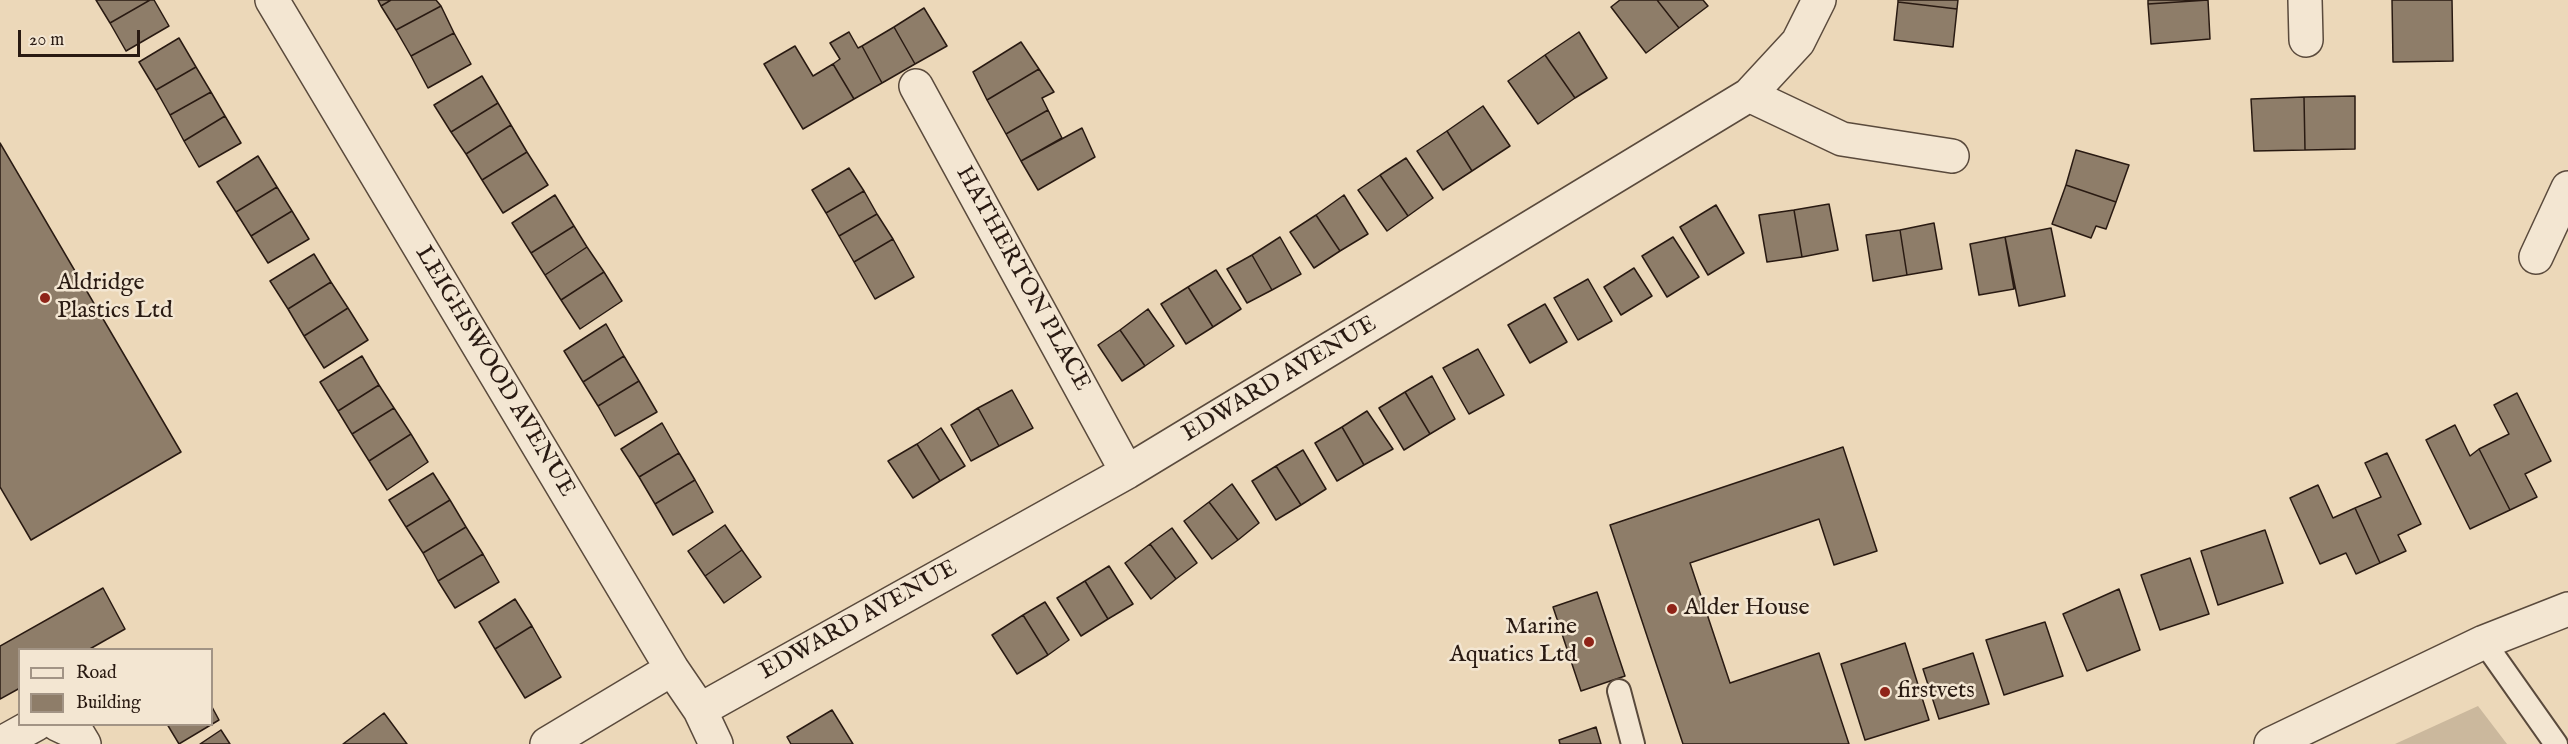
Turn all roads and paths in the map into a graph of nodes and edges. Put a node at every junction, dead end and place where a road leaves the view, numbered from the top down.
1 (272, 0) edge
2 (1819, 0) edge
3 (2305, 0) edge
4 (2306, 40) dead end
5 (916, 86) dead end
6 (1749, 95) junction
7 (1952, 156) dead end
8 (2568, 188) edge
9 (2536, 257) dead end
10 (1127, 472) junction
11 (2568, 609) edge
12 (2484, 642) junction
13 (672, 669) junction
14 (1619, 691) dead end
15 (700, 710) junction
16 (32, 726) edge
17 (61, 726) edge
18 (0, 744) edge
19 (84, 744) edge
20 (547, 744) edge
21 (716, 744) edge
22 (1633, 744) edge
23 (2271, 744) edge
24 (2556, 744) edge

1 - 13 street, LEIGHSWOOD AVENUE
2 - 6 street, EDWARD AVENUE
3 - 4 street
5 - 10 street, HATHERTON PLACE
6 - 7 street
6 - 10 street, EDWARD AVENUE
8 - 9 street
10 - 15 street, EDWARD AVENUE
11 - 12 street
12 - 23 street
12 - 24 lane
13 - 15 street, LEIGHSWOOD AVENUE
13 - 20 street
14 - 22 lane
15 - 21 street, LEIGHSWOOD AVENUE
16 - 18 street
17 - 19 street

